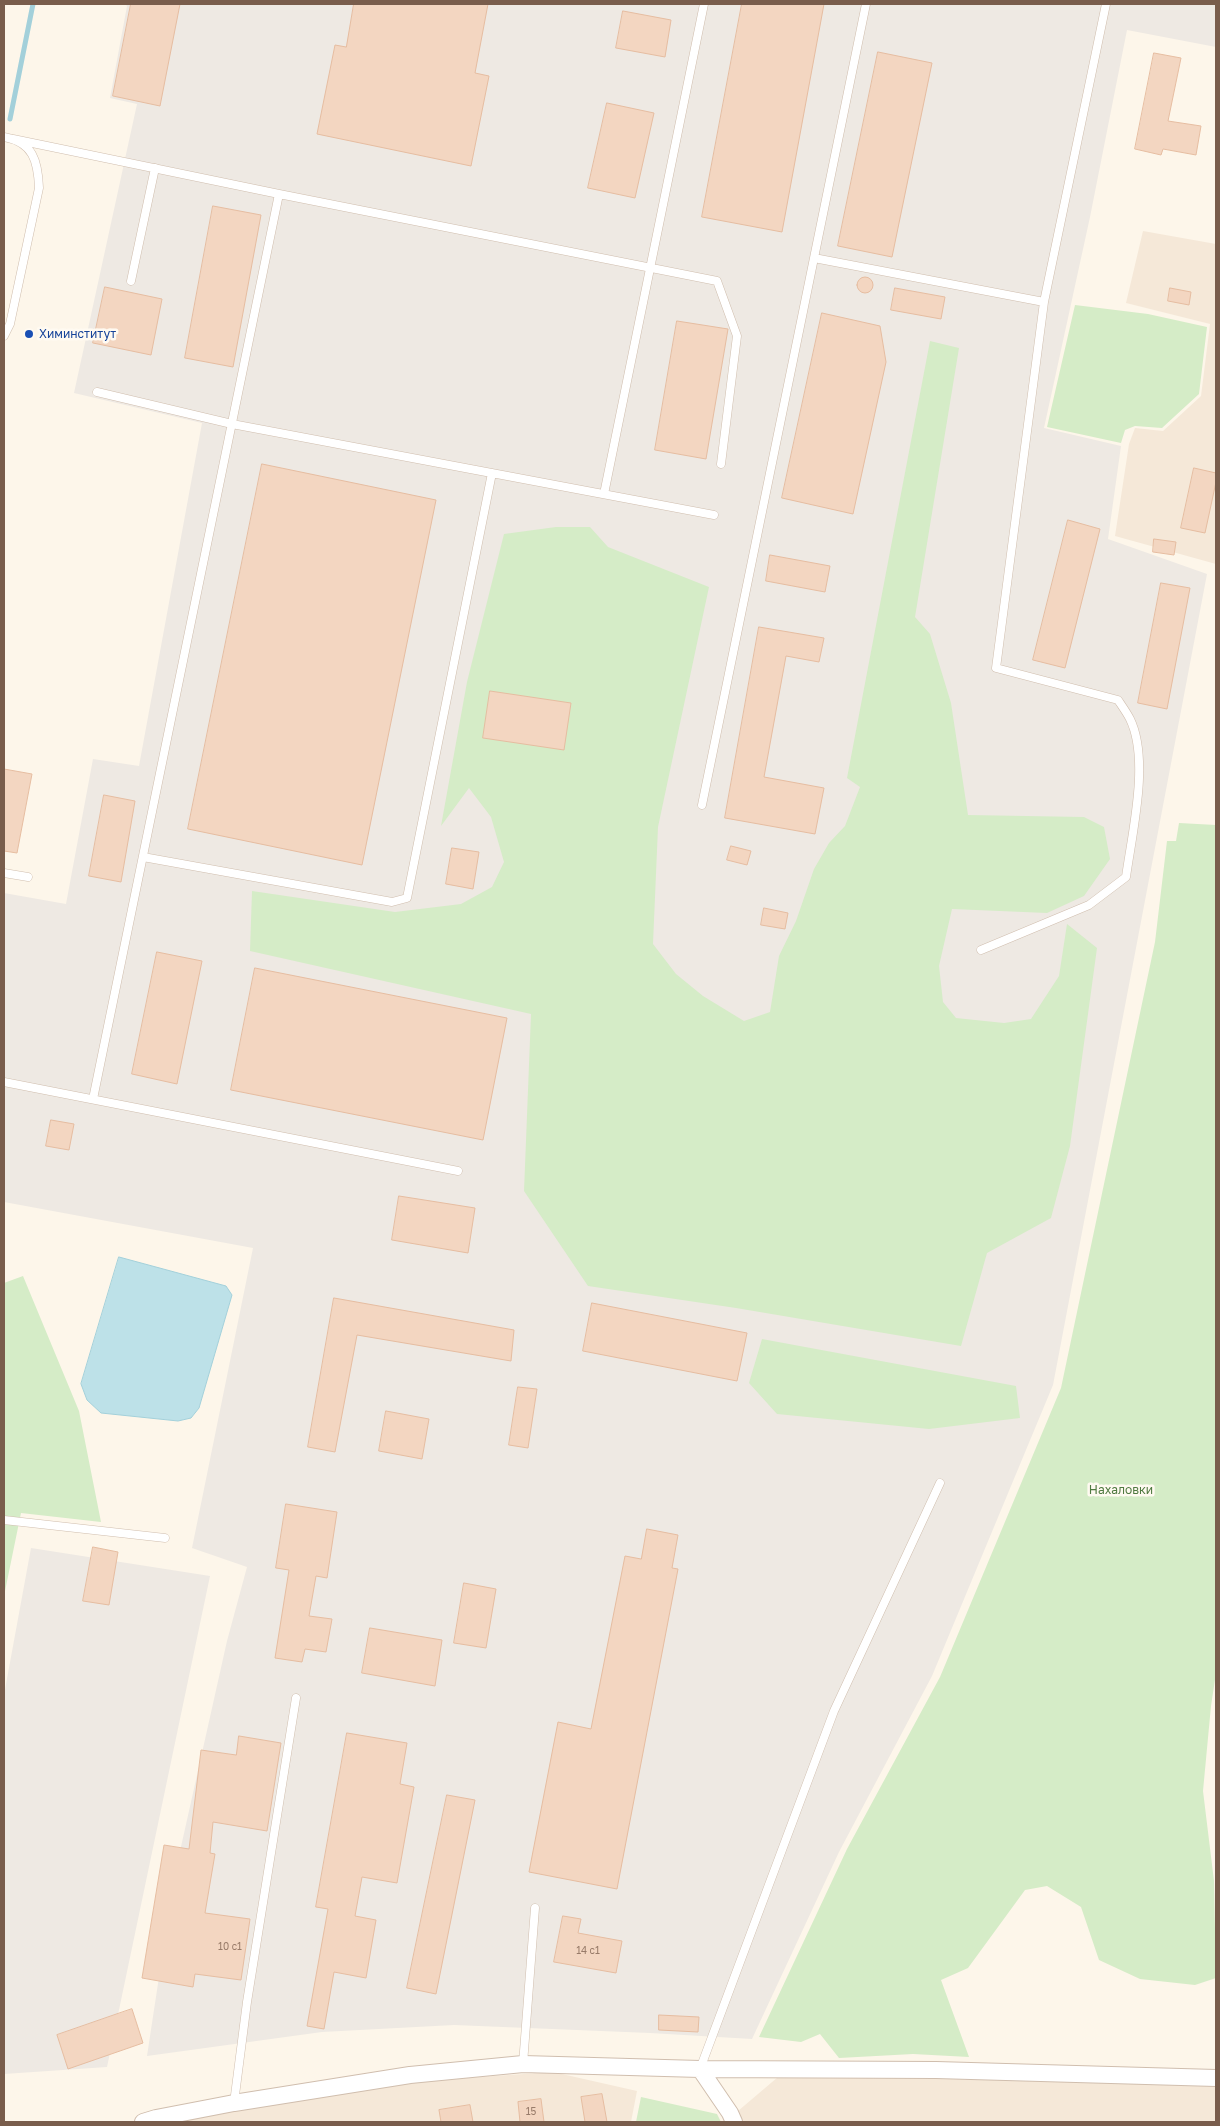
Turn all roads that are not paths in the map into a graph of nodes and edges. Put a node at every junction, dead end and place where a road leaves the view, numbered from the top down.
1 (704, 4) edge
2 (866, 4) edge
3 (1106, 4) edge
4 (4, 137) edge
5 (14, 139) junction
6 (155, 168) junction
7 (279, 194) junction
8 (814, 258) junction
9 (650, 268) junction
10 (131, 281) dead end
11 (1044, 302) junction
12 (4, 336) edge
13 (97, 392) dead end
14 (232, 424) junction
15 (721, 464) dead end
16 (492, 473) junction
17 (604, 494) junction
18 (714, 515) dead end
19 (702, 804) dead end
20 (143, 856) junction
21 (4, 873) edge
22 (28, 877) dead end
23 (981, 950) dead end
24 (4, 1082) edge
25 (93, 1099) junction
26 (458, 1171) dead end
27 (940, 1483) dead end
28 (4, 1520) edge
29 (164, 1538) dead end
30 (296, 1698) dead end
31 (535, 1908) dead end
32 (523, 2064) junction
33 (700, 2069) junction
34 (1216, 2078) edge
35 (234, 2103) junction
36 (143, 2122) edge
37 (734, 2122) edge

1 - 9 lane
2 - 8 lane
3 - 11 lane
4 - 5 lane
5 - 6 lane
5 - 12 lane
6 - 7 lane
6 - 10 lane
7 - 9 lane
7 - 14 lane
8 - 11 lane
8 - 19 lane
9 - 15 lane
9 - 17 lane
11 - 23 lane
13 - 14 lane
14 - 16 lane
14 - 20 lane
16 - 17 lane
16 - 20 lane
17 - 18 lane
20 - 25 lane
21 - 22 lane
24 - 25 lane
25 - 26 lane
27 - 33 lane
28 - 29 lane
30 - 35 lane
31 - 32 lane
32 - 33 street
32 - 35 street
33 - 34 street
33 - 37 street
35 - 36 street

